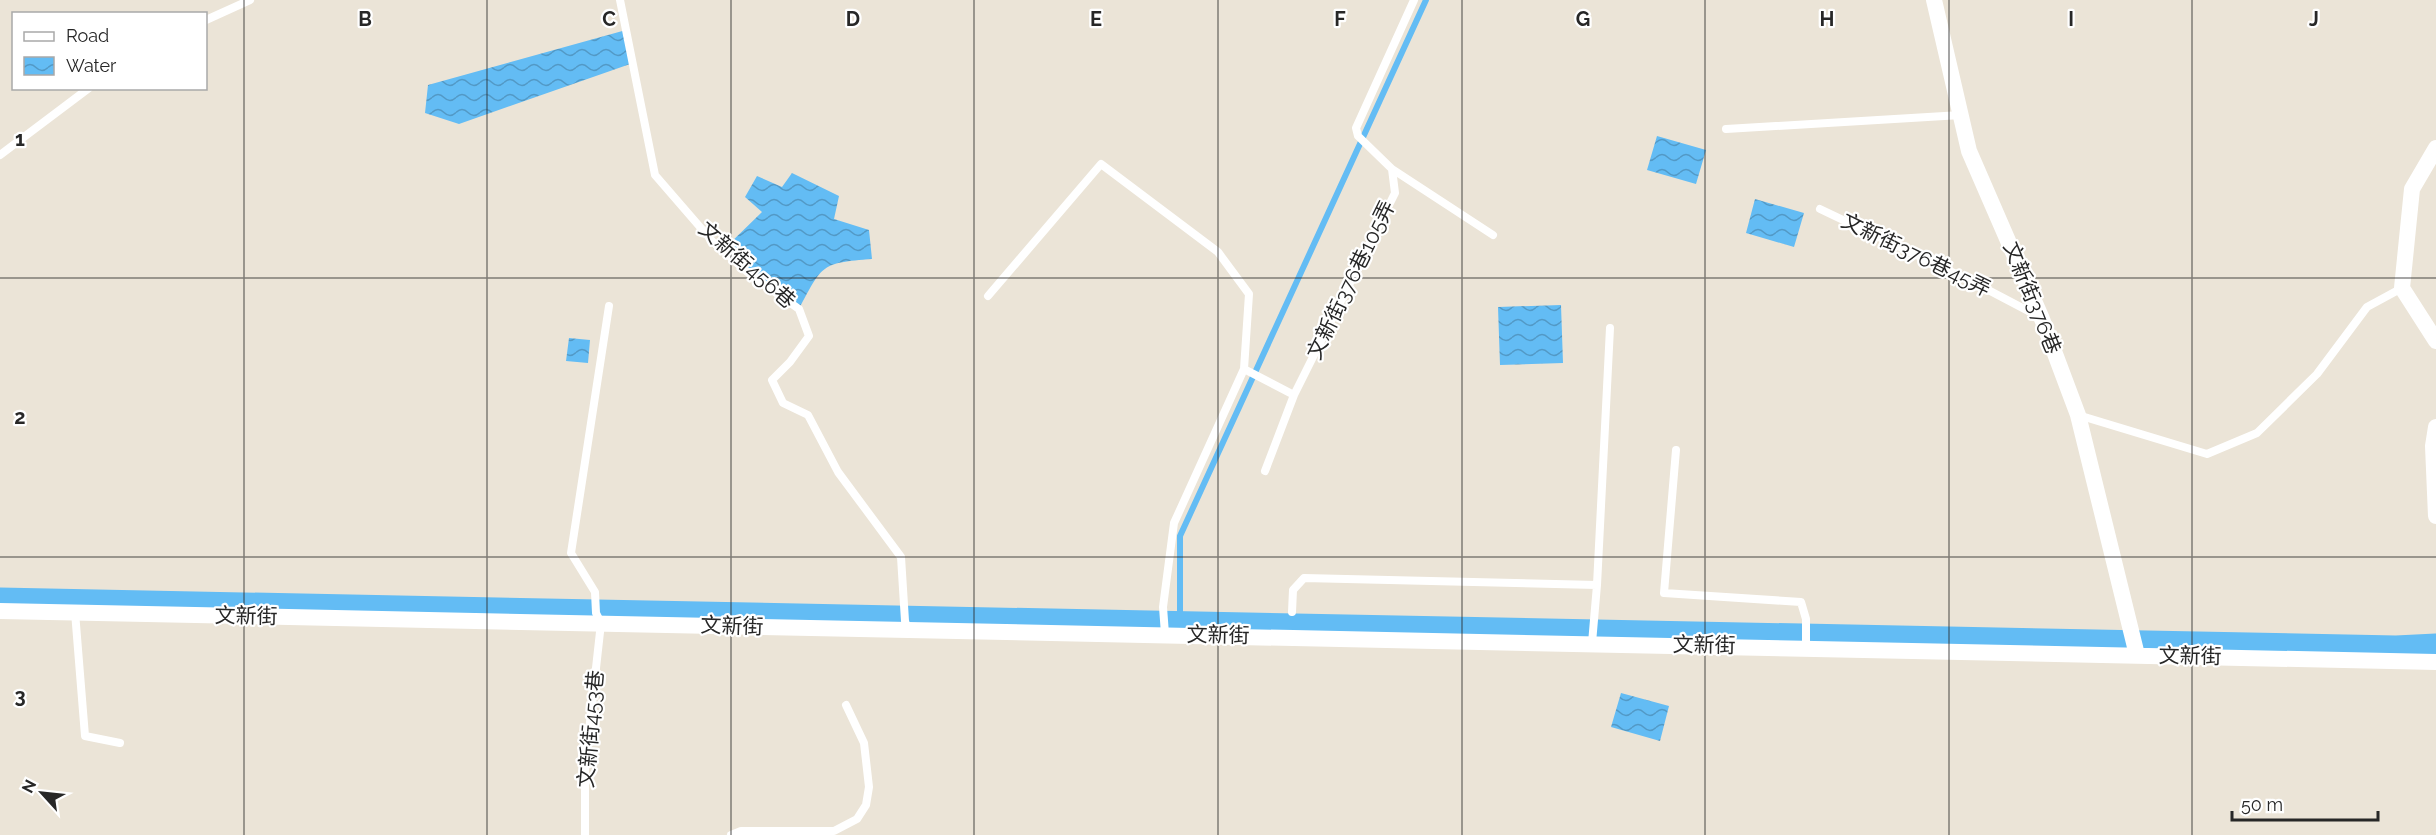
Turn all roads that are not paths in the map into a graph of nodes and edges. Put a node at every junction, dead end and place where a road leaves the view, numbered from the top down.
1 (250, 0) edge
2 (620, 0) edge
3 (1414, 0) edge
4 (1934, 0) edge
5 (207, 20) edge
6 (86, 90) edge
7 (1961, 115) junction
8 (1726, 129) dead end
9 (2436, 148) edge
10 (0, 155) edge
11 (1392, 169) junction
12 (1820, 209) dead end
13 (1493, 236) dead end
14 (2402, 288) junction
15 (988, 296) dead end
16 (609, 306) dead end
17 (2042, 319) junction
18 (1611, 328) dead end
19 (2436, 341) edge
20 (1246, 370) junction
21 (1294, 395) junction
22 (2078, 415) junction
23 (2436, 427) edge
24 (1676, 450) dead end
25 (1265, 471) dead end
26 (2436, 516) edge
27 (1597, 585) junction
28 (0, 611) edge
29 (75, 612) junction
30 (1292, 612) dead end
31 (599, 618) junction
32 (907, 626) junction
33 (1164, 628) junction
34 (1592, 637) junction
35 (1806, 644) junction
36 (2136, 654) junction
37 (2436, 662) edge
38 (846, 705) dead end
39 (120, 743) dead end
40 (585, 835) edge
41 (730, 835) edge

1 - 5 lane
2 - 32 lane, 文新街456巷
3 - 11 lane, 文新街376巷105弄
4 - 7 street, 文新街376巷
6 - 10 lane
7 - 8 lane
7 - 17 street, 文新街376巷
9 - 14 street
11 - 13 lane
11 - 21 lane, 文新街376巷105弄
12 - 17 lane, 文新街376巷45弄
14 - 19 street
14 - 22 lane
15 - 20 lane
16 - 31 lane
17 - 22 street, 文新街376巷
18 - 27 lane
20 - 21 lane
20 - 33 lane
21 - 25 lane, 文新街376巷105弄
22 - 36 street, 文新街376巷
23 - 26 street
24 - 35 lane
27 - 30 lane
27 - 34 lane
28 - 29 street, 文新街
29 - 31 street, 文新街
29 - 39 lane
31 - 32 street, 文新街
31 - 40 lane, 文新街453巷
32 - 33 street, 文新街
33 - 34 street, 文新街
34 - 35 street, 文新街
35 - 36 street, 文新街
36 - 37 street, 文新街
38 - 41 lane

